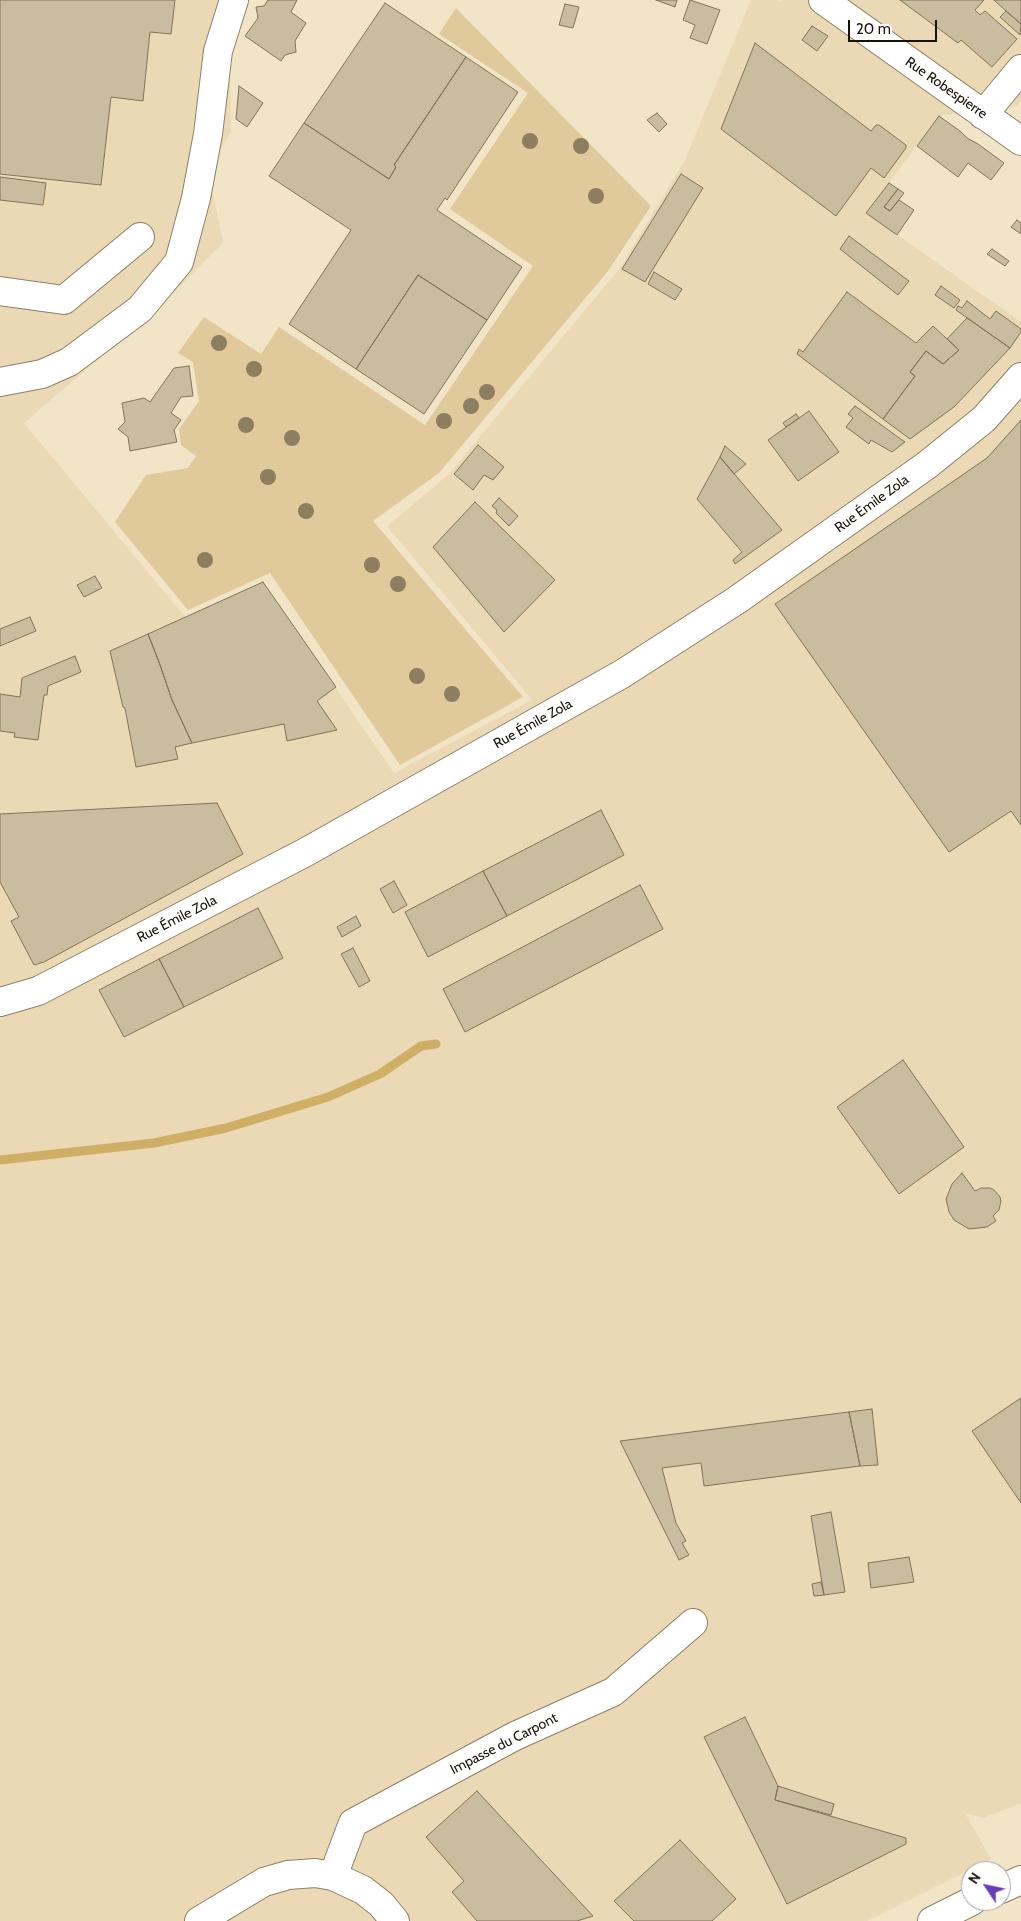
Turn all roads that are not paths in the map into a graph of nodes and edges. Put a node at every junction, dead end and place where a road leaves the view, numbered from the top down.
1 (234, 0) edge
2 (823, 0) edge
3 (1021, 69) edge
4 (984, 115) junction
5 (1021, 141) edge
6 (140, 237) dead end
7 (0, 291) edge
8 (1021, 377) edge
9 (0, 382) edge
10 (0, 1002) edge
11 (693, 1623) dead end
12 (333, 1876) junction
13 (961, 1906) edge
14 (199, 1921) edge
15 (395, 1921) edge
16 (932, 1921) edge

1 - 9 street
2 - 4 street, Rue Robespierre
3 - 4 street
4 - 5 street, Rue Robespierre
6 - 7 street
8 - 10 street, Rue Émile Zola
11 - 12 street, Impasse du Carpont
12 - 14 street
12 - 15 street
13 - 16 street

